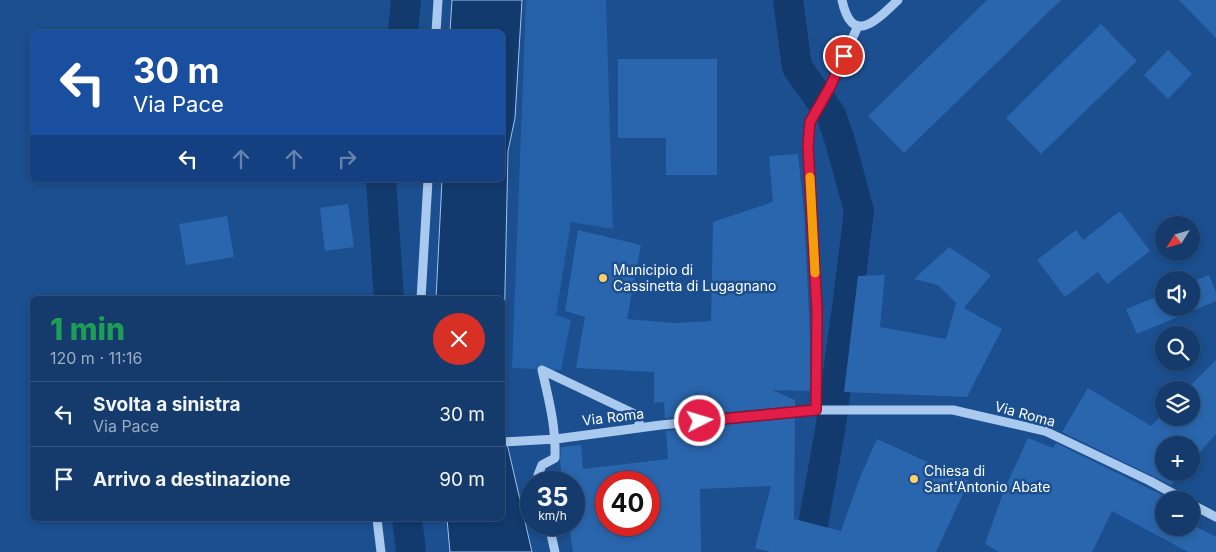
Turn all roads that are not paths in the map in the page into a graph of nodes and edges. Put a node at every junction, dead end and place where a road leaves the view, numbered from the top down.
1 (438, 0) edge
2 (842, 0) edge
3 (898, 0) edge
4 (858, 26) junction
5 (436, 30) edge
6 (428, 182) edge
7 (422, 296) edge
8 (816, 410) junction
9 (639, 428) junction
10 (556, 439) junction
11 (505, 442) edge
12 (541, 471) edge
13 (1168, 491) edge
14 (1200, 509) edge
15 (1216, 517) edge
16 (377, 521) edge
17 (551, 536) edge
18 (380, 552) edge
19 (555, 552) edge

1 - 5 street
2 - 4 street
3 - 4 street
4 - 8 street
6 - 7 street
8 - 9 street, Via Roma
8 - 13 street, Via Roma
9 - 10 street, Via Roma
9 - 10 street
10 - 11 street, Via Roma
10 - 12 street
14 - 15 street
16 - 18 street
17 - 19 street

